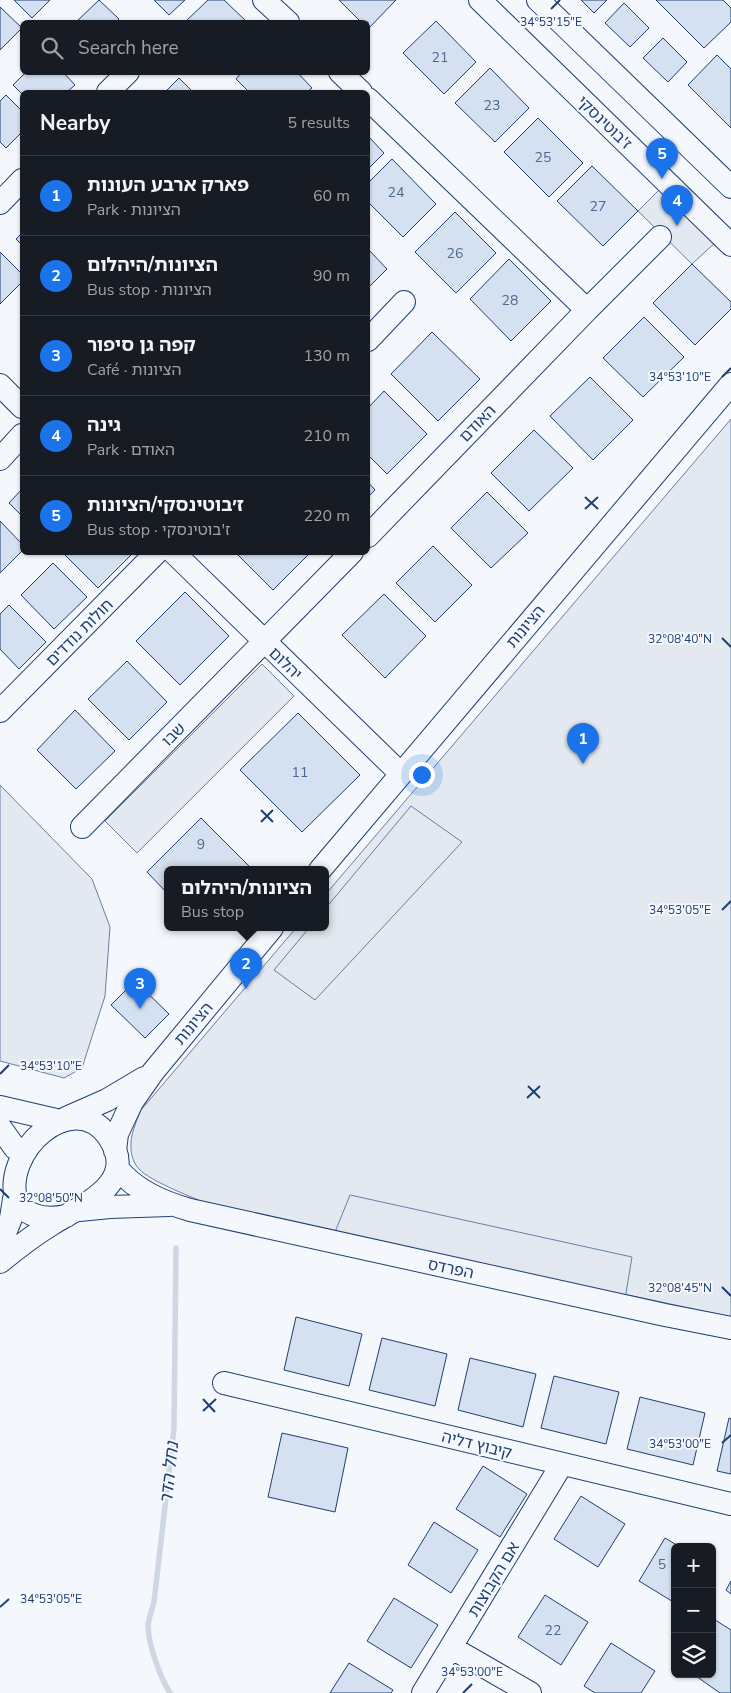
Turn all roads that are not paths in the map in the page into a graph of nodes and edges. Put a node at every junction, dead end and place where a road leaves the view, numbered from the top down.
1 (264, 0) edge
2 (480, 0) edge
3 (538, 0) edge
4 (286, 20) edge
5 (125, 75) edge
6 (343, 75) edge
7 (110, 90) edge
8 (359, 90) edge
9 (370, 101) edge
10 (20, 182) edge
11 (731, 187) edge
12 (0, 204) edge
13 (660, 237) dead end
14 (731, 245) edge
15 (404, 302) dead end
16 (587, 310) junction
17 (370, 338) edge
18 (731, 384) edge
19 (0, 385) edge
20 (20, 405) edge
21 (20, 437) edge
22 (0, 459) edge
23 (370, 534) edge
24 (154, 555) edge
25 (175, 555) edge
26 (349, 555) edge
27 (265, 642) junction
28 (0, 712) edge
29 (400, 773) junction
30 (82, 827) dead end
31 (323, 866) edge
32 (270, 931) edge
33 (153, 1072) junction
34 (0, 1107) edge
35 (61, 1119) junction
36 (0, 1127) edge
37 (9, 1154) edge
38 (116, 1160) junction
39 (8, 1191) edge
40 (173, 1205) junction
41 (70, 1213) junction
42 (0, 1246) edge
43 (0, 1262) edge
44 (731, 1328) edge
45 (224, 1383) dead end
46 (562, 1464) junction
47 (731, 1504) edge
48 (452, 1648) junction
49 (423, 1693) edge
50 (530, 1693) edge

1 - 4 street
2 - 14 street, ז'בוטינסקי
3 - 11 street
5 - 7 street
6 - 8 street
9 - 16 street
10 - 12 street
13 - 16 street, האודם
15 - 17 street
16 - 23 street, האודם
18 - 29 street, הציונות
19 - 20 street
21 - 22 street
24 - 28 street, חולות נודדים
25 - 27 street, יהלום
26 - 27 street
27 - 29 street, יהלום
27 - 30 street, שבו
29 - 31 street, הציונות
32 - 33 street, הציונות
33 - 35 street, הציונות
33 - 38 street, הציונות
34 - 35 street
35 - 37 street
35 - 38 street
36 - 37 street
37 - 39 street
38 - 40 street, הפרדס
38 - 41 street
39 - 41 street
39 - 42 street
40 - 41 street, הפרדס
40 - 44 street, הפרדס
41 - 43 street
45 - 46 street, קיבוץ דליה
46 - 47 street, קיבוץ דליה
46 - 48 street, אם הקבוצות
48 - 49 street, אם הקבוצות
48 - 50 street

